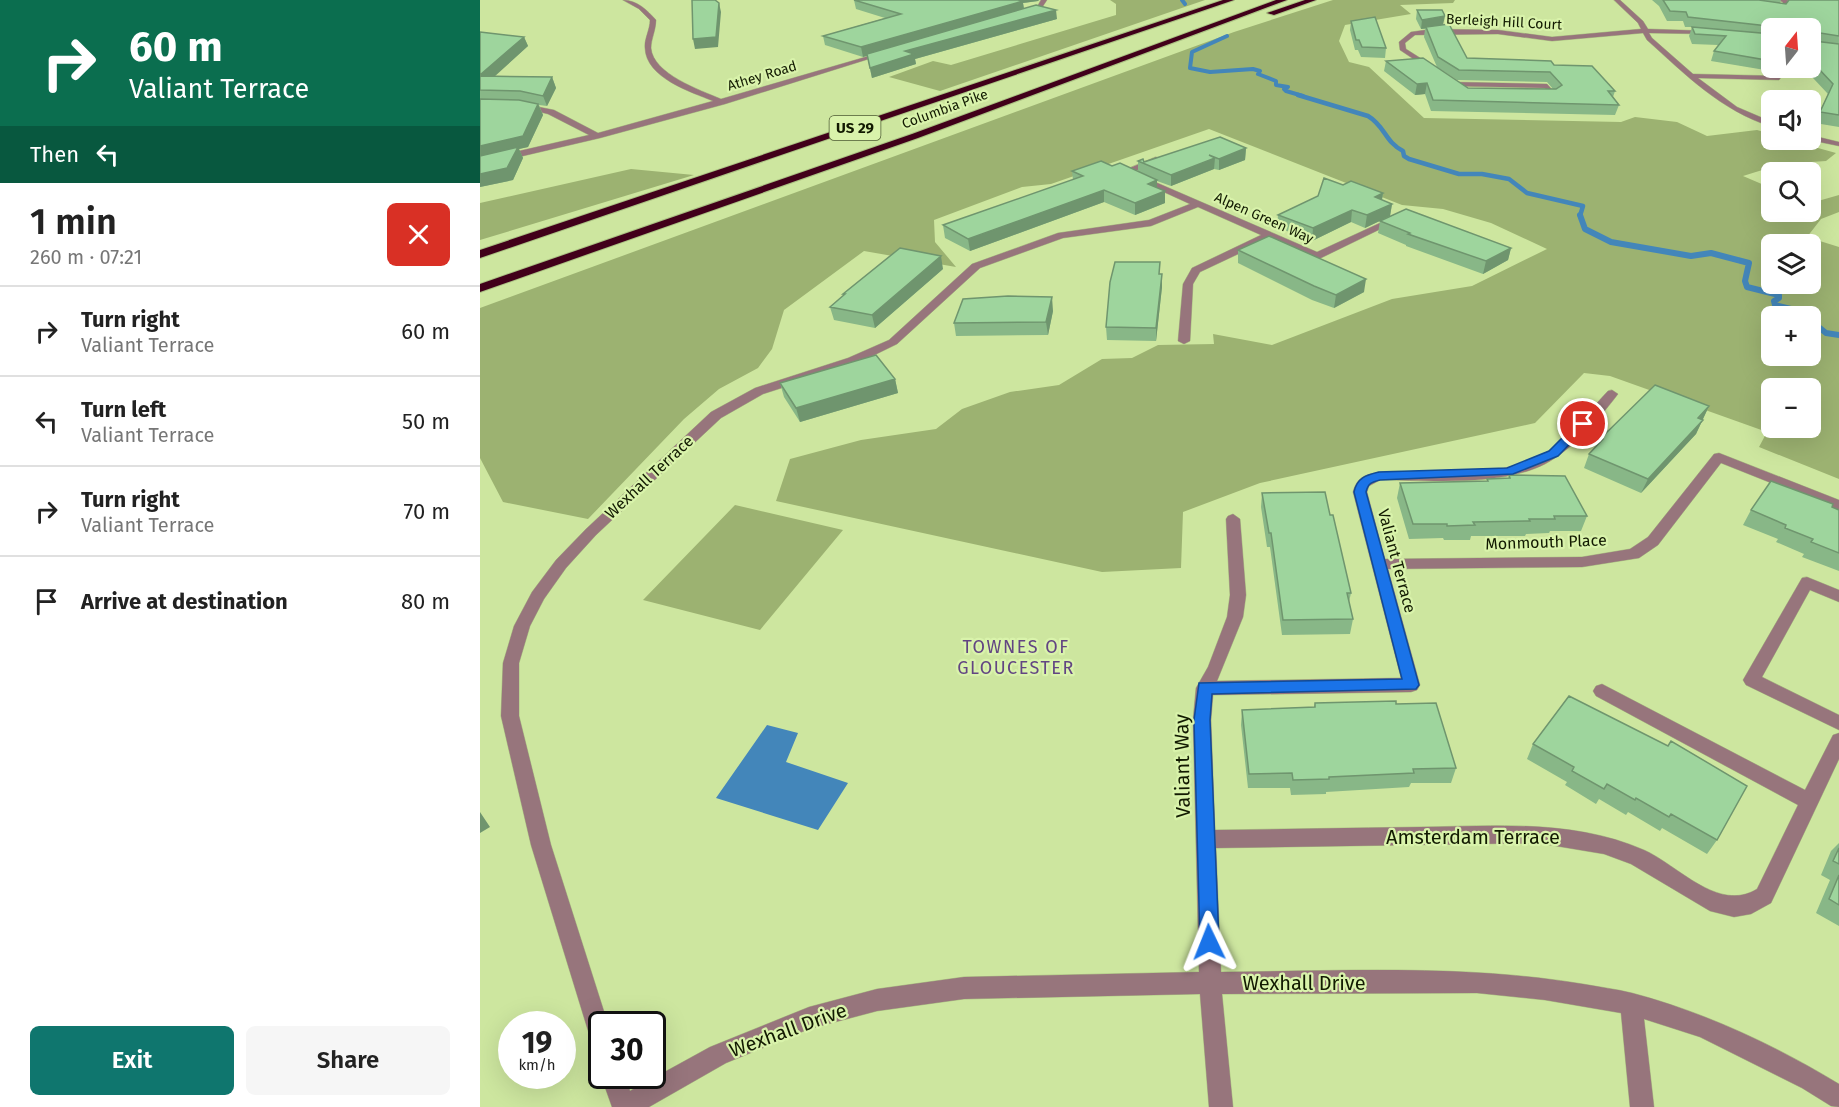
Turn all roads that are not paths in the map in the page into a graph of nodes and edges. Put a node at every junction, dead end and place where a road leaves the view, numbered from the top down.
1 (626, 0) edge
2 (1044, 0) edge
3 (1230, 0) edge
4 (1283, 0) edge
5 (1312, 0) edge
6 (1617, 0) edge
7 (1779, 0) edge
8 (1759, 6) edge
9 (1017, 16) edge
10 (1644, 31) junction
11 (1719, 33) edge
12 (898, 50) edge
13 (1437, 73) edge
14 (1084, 74) junction
15 (1690, 76) junction
16 (1761, 78) edge
17 (1446, 79) edge
18 (1454, 84) junction
19 (1468, 94) edge
20 (1532, 95) edge
21 (722, 102) junction
22 (480, 105) edge
23 (1761, 120) edge
24 (597, 136) junction
25 (1821, 140) edge
26 (1839, 144) edge
27 (1168, 156) edge
28 (480, 164) edge
29 (1198, 204) junction
30 (1408, 215) edge
31 (1268, 236) junction
32 (480, 254) edge
33 (480, 288) edge
34 (1184, 341) dead end
35 (1612, 394) dead end
36 (1839, 505) edge
37 (1233, 519) dead end
38 (1380, 564) junction
39 (1839, 596) edge
40 (1204, 688) junction
41 (1602, 691) dead end
42 (1839, 723) edge
43 (1839, 740) edge
44 (1808, 801) junction
45 (1207, 839) junction
46 (1210, 983) junction
47 (1631, 1004) junction
48 (592, 1011) edge
49 (618, 1089) edge
50 (1839, 1098) edge
51 (625, 1107) edge
52 (1221, 1107) edge
53 (1641, 1107) edge

1 - 21 street
2 - 9 street
3 - 32 highway, Columbia Pike / US 29
4 - 14 highway, Columbia Pike / US 29
5 - 14 highway
6 - 10 street
7 - 8 street
10 - 11 street
10 - 13 street, Berleigh Hill Court
10 - 15 street
12 - 21 street, Athey Road
14 - 33 highway, Columbia Pike / US 29
15 - 16 street
15 - 23 street
17 - 18 street
18 - 19 street
18 - 20 street
21 - 24 street, Athey Road
22 - 24 street
24 - 28 street, Athey Road
25 - 26 street
27 - 29 street, Alpen Green Way
29 - 31 street, Alpen Green Way
29 - 48 street, Wexhall Terrace
30 - 31 street, Alpen Green Way
31 - 34 street
35 - 38 street, Valiant Terrace
36 - 38 street, Monmouth Place
37 - 40 street, Valiant Way
38 - 40 street, Valiant Terrace
39 - 42 street
40 - 45 street, Valiant Way
41 - 44 street
43 - 44 street, Amsterdam Terrace
44 - 45 street, Amsterdam Terrace
45 - 46 street, Valiant Way
46 - 47 street, Wexhall Drive
46 - 51 street, Wexhall Drive
46 - 52 street, Valiant Way
47 - 50 street, Wexhall Drive
47 - 53 street
49 - 51 street

